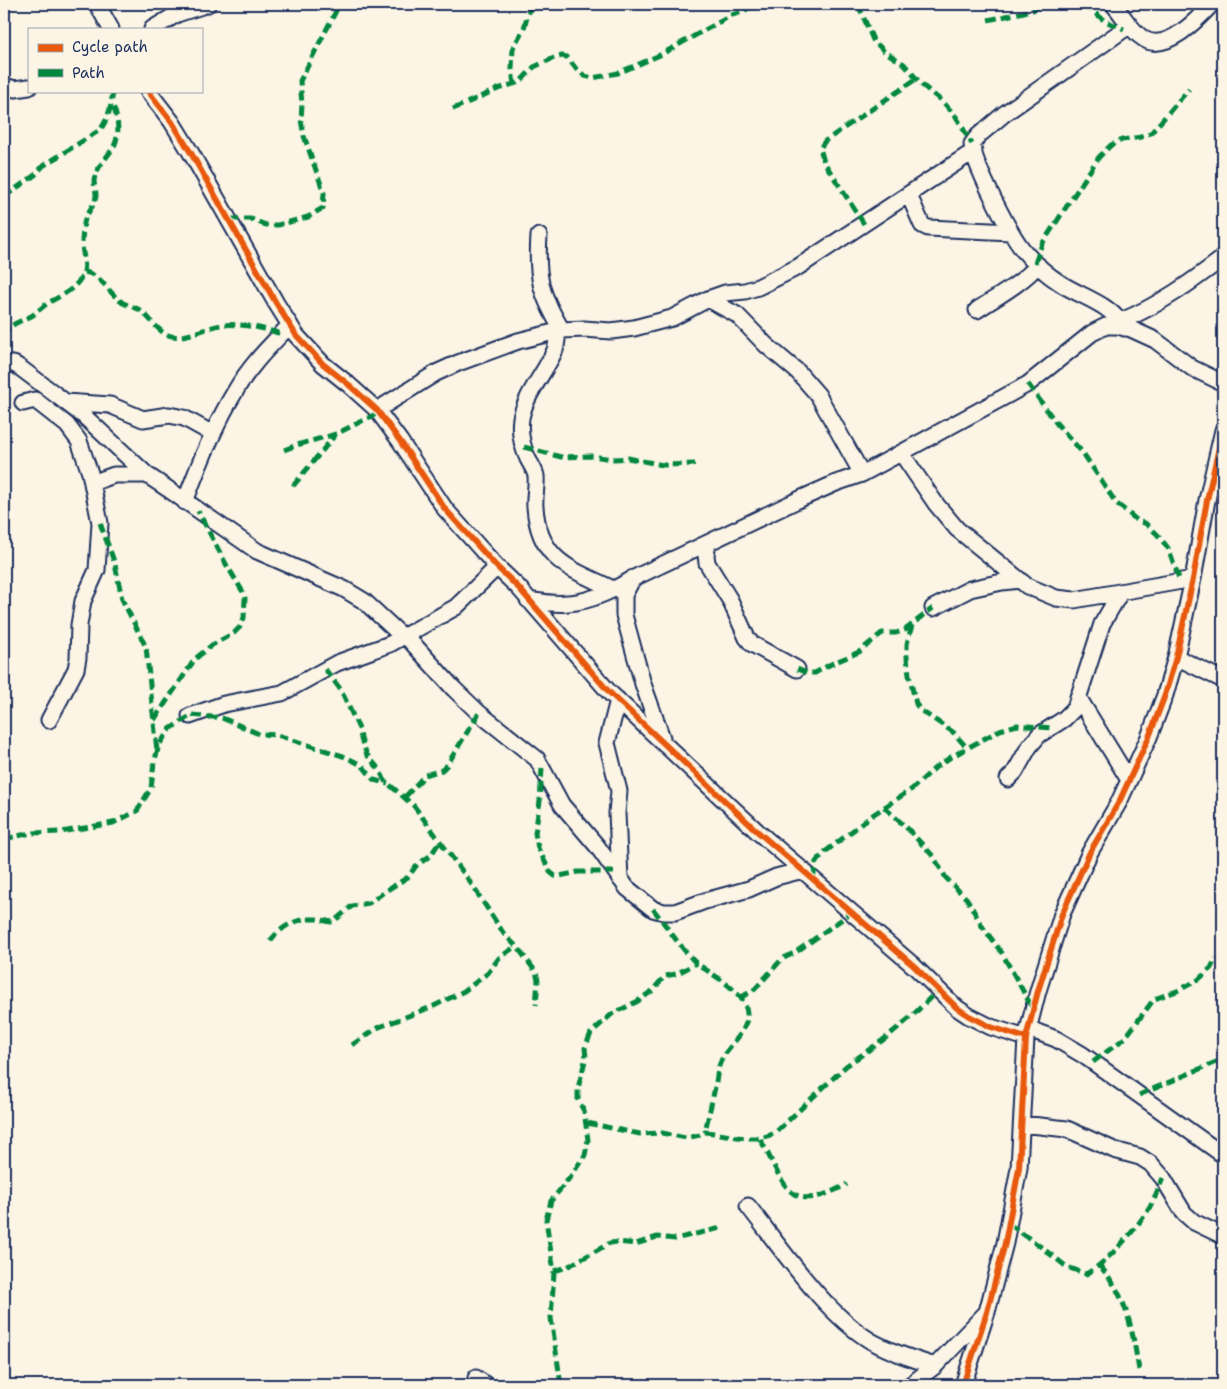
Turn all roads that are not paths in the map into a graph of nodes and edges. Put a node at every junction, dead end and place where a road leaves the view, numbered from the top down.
1 (97, 4) edge
2 (208, 4) edge
3 (1113, 4) edge
4 (1212, 4) edge
5 (1130, 25) junction
6 (110, 28) edge
7 (154, 28) edge
8 (4, 86) edge
9 (28, 87) edge
10 (149, 92) edge
11 (974, 151) junction
12 (909, 195) junction
13 (1011, 232) junction
14 (539, 236) dead end
15 (1223, 258) edge
16 (1038, 265) junction
17 (708, 299) junction
18 (977, 310) dead end
19 (1123, 324) junction
20 (290, 325) junction
21 (560, 330) junction
22 (4, 366) edge
23 (1223, 383) edge
24 (64, 402) junction
25 (23, 403) dead end
26 (377, 410) junction
27 (1223, 430) edge
28 (213, 434) junction
29 (902, 454) junction
30 (862, 474) junction
31 (147, 475) junction
32 (92, 483) junction
33 (185, 502) junction
34 (708, 543) junction
35 (496, 567) junction
36 (633, 578) junction
37 (1193, 579) junction
38 (1020, 580) junction
39 (613, 589) junction
40 (1120, 593) junction
41 (528, 600) junction
42 (933, 608) dead end
43 (405, 637) junction
44 (1176, 657) junction
45 (797, 669) dead end
46 (1223, 680) edge
47 (1078, 697) junction
48 (618, 700) junction
49 (190, 716) dead end
50 (49, 720) dead end
51 (664, 742) junction
52 (1008, 779) dead end
53 (1130, 780) junction
54 (803, 870) junction
55 (620, 879) junction
56 (1028, 1034) junction
57 (1022, 1124) junction
58 (1223, 1155) edge
59 (748, 1206) dead end
60 (1223, 1236) edge
61 (987, 1312) junction
62 (935, 1366) junction
63 (910, 1385) edge
64 (963, 1385) edge

1 - 6 street
2 - 7 street
3 - 5 street
4 - 5 street
5 - 11 street
8 - 9 street
10 - 20 street
11 - 12 street
11 - 13 street
12 - 13 street
12 - 17 street
13 - 16 street
14 - 21 street
15 - 19 street
16 - 18 street
16 - 19 street
17 - 21 street
17 - 30 street
19 - 23 street
19 - 29 street
20 - 26 street
20 - 28 street
21 - 26 street
21 - 39 street
22 - 24 street
24 - 28 street
24 - 31 street
25 - 32 street
26 - 35 street
27 - 37 street
28 - 33 street
29 - 30 street
29 - 38 street
30 - 34 street
31 - 32 street
31 - 33 street
32 - 50 street
33 - 43 street
34 - 36 street
34 - 45 street
35 - 41 street
35 - 43 street
36 - 39 street
36 - 51 street
37 - 40 street
37 - 44 street
38 - 40 street
38 - 42 street
39 - 41 street
40 - 47 street
41 - 48 street
43 - 49 street
43 - 55 street
44 - 46 street
44 - 53 street
47 - 52 street
47 - 53 street
48 - 51 street
48 - 55 street
51 - 54 street
53 - 56 street
54 - 55 street
54 - 56 street
56 - 57 street
56 - 58 street
57 - 60 street
57 - 61 street
59 - 62 street
61 - 62 street
61 - 64 street
62 - 63 street

